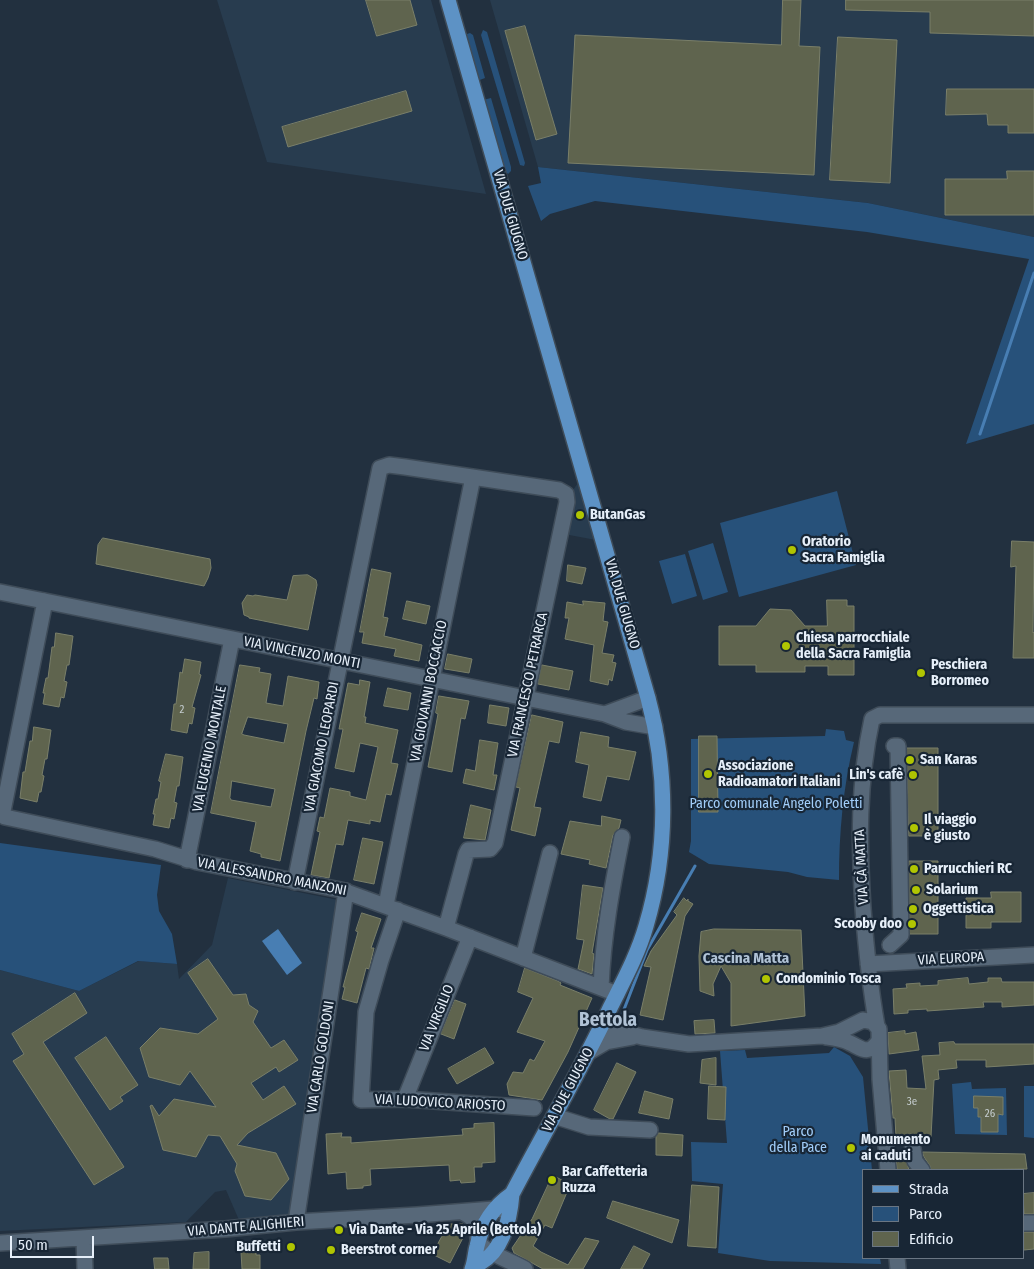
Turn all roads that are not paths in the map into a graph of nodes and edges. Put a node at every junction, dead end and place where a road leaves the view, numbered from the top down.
1 (448, 0) edge
2 (473, 477) junction
3 (0, 592) edge
4 (45, 601) junction
5 (232, 639) junction
6 (340, 661) junction
7 (432, 679) junction
8 (524, 698) junction
9 (648, 698) junction
10 (605, 714) junction
11 (1034, 715) edge
12 (655, 727) junction
13 (894, 746) dead end
14 (622, 837) dead end
15 (550, 853) dead end
16 (186, 860) junction
17 (295, 882) junction
18 (346, 891) junction
19 (392, 908) junction
20 (446, 928) junction
21 (470, 937) junction
22 (890, 944) dead end
23 (1034, 954) edge
24 (523, 958) junction
25 (868, 964) junction
26 (870, 985) junction
27 (601, 988) junction
28 (617, 994) junction
29 (856, 1023) junction
30 (602, 1026) junction
31 (876, 1026) junction
32 (642, 1036) junction
33 (822, 1036) junction
34 (878, 1042) junction
35 (857, 1047) junction
36 (589, 1052) junction
37 (880, 1080) junction
38 (405, 1098) junction
39 (534, 1108) dead end
40 (554, 1116) junction
41 (650, 1130) dead end
42 (912, 1143) dead end
43 (888, 1169) edge
44 (921, 1169) edge
45 (512, 1194) junction
46 (494, 1208) junction
47 (462, 1212) junction
48 (509, 1217) junction
49 (296, 1222) junction
50 (84, 1238) junction
51 (479, 1239) junction
52 (0, 1243) edge
53 (492, 1252) junction
54 (473, 1268) edge
55 (85, 1269) edge
56 (525, 1269) edge

1 - 9 main road, VIA DUE GIUGNO
2 - 6 street, VIA GIACOMO LEOPARDI
2 - 7 street, VIA GIOVANNI BOCCACCIO
2 - 8 street, VIA FRANCESCO PETRARCA
3 - 4 street, VIA VINCENZO MONTI
4 - 5 street, VIA VINCENZO MONTI
4 - 16 street, VIA ALESSANDRO MANZONI
5 - 6 street, VIA VINCENZO MONTI
5 - 16 street, VIA EUGENIO MONTALE
6 - 7 street, VIA VINCENZO MONTI
6 - 17 street, VIA GIACOMO LEOPARDI
7 - 8 street, VIA VINCENZO MONTI
7 - 19 street, VIA GIOVANNI BOCCACCIO
8 - 10 street, VIA VINCENZO MONTI
8 - 20 street, VIA FRANCESCO PETRARCA
9 - 10 street
9 - 12 main road, VIA DUE GIUGNO
10 - 12 street, VIA VINCENZO MONTI
11 - 25 street, VIA CÀ MATTA
12 - 28 main road, VIA DUE GIUGNO
13 - 22 street
14 - 27 street
15 - 24 street
16 - 17 street, VIA ALESSANDRO MANZONI
17 - 18 street, VIA ALESSANDRO MANZONI
18 - 19 street, VIA ALESSANDRO MANZONI
18 - 49 street, VIA CARLO GOLDONI
19 - 20 street, VIA ALESSANDRO MANZONI
19 - 38 street, VIA LUDOVICO ARIOSTO
20 - 21 street, VIA ALESSANDRO MANZONI
21 - 24 street, VIA ALESSANDRO MANZONI
21 - 38 street, VIA VIRGILIO
23 - 25 street, VIA EUROPA
24 - 27 street, VIA ALESSANDRO MANZONI
25 - 26 street, VIA CÀ MATTA
26 - 29 street, VIA CÀ MATTA
26 - 31 street, VIA CÀ MATTA
27 - 28 street, VIA ALESSANDRO MANZONI
28 - 30 main road, VIA DUE GIUGNO
29 - 31 street
29 - 33 street
29 - 35 street
30 - 32 street
30 - 36 main road, VIA DUE GIUGNO
31 - 34 street
32 - 33 street
32 - 36 street
33 - 35 street
34 - 35 street
34 - 37 street
35 - 37 street
36 - 40 main road, VIA DUE GIUGNO
37 - 43 street
38 - 39 street, VIA LUDOVICO ARIOSTO
40 - 41 street
40 - 45 main road, VIA DUE GIUGNO
42 - 44 street
45 - 46 main road
45 - 48 main road
46 - 47 street, VIA DANTE ALIGHIERI
46 - 48 street
46 - 51 main road
47 - 49 street, VIA DANTE ALIGHIERI
47 - 51 street
48 - 53 main road
49 - 50 street, VIA DANTE ALIGHIERI
50 - 52 street, VIA DANTE ALIGHIERI
50 - 55 street
51 - 53 street
51 - 54 main road
53 - 54 main road
53 - 56 street

